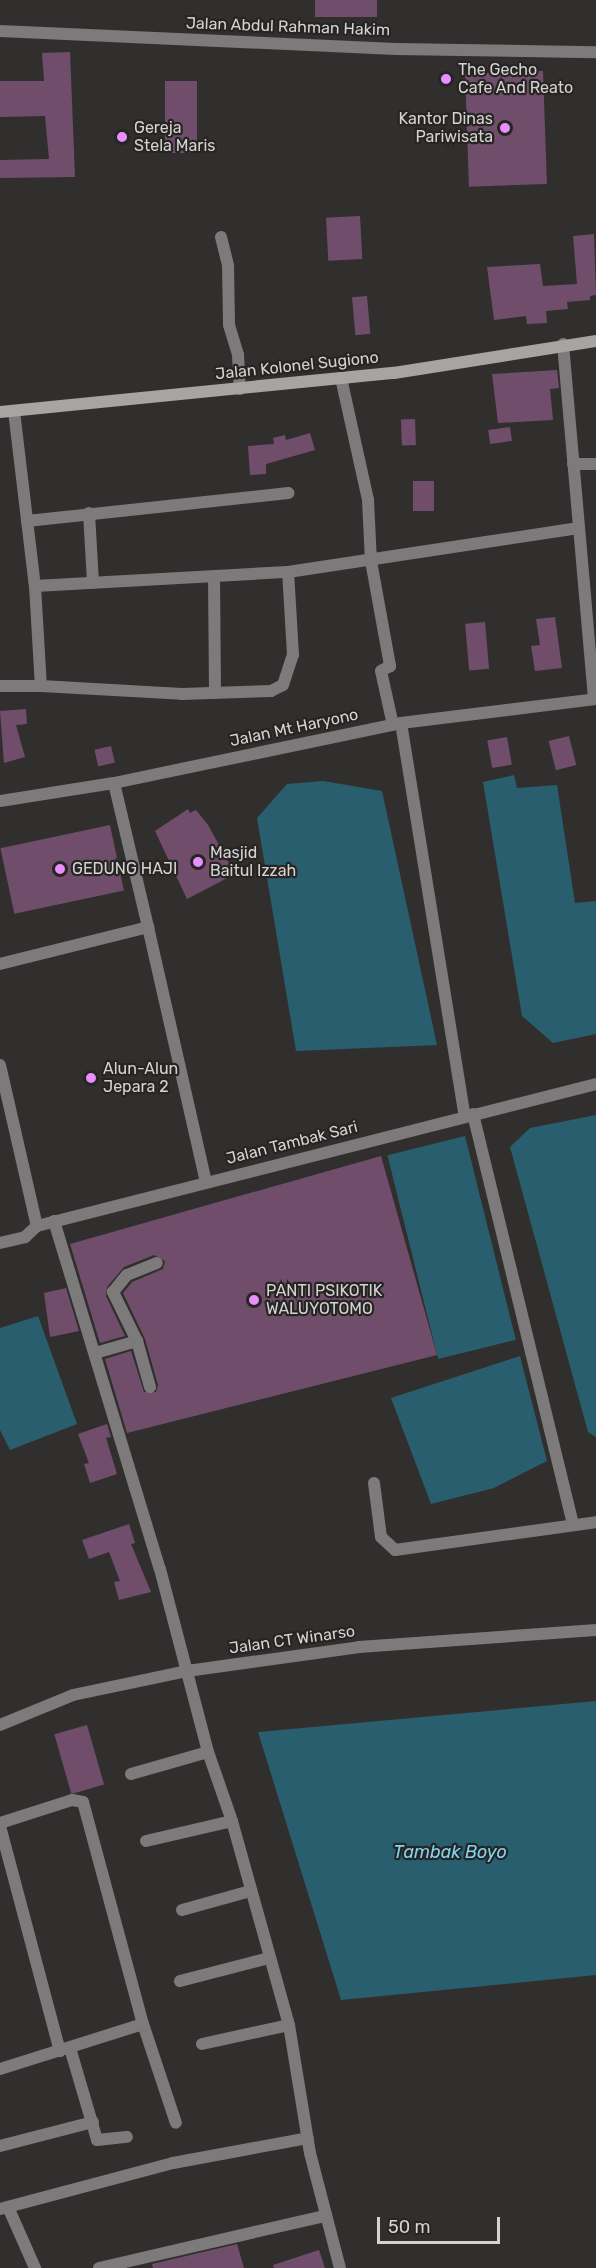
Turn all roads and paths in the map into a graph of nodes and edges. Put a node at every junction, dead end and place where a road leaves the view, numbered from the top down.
1 (0, 31) edge
2 (596, 42) edge
3 (575, 52) junction
4 (596, 52) edge
5 (221, 237) dead end
6 (596, 341) edge
7 (563, 344) junction
8 (341, 378) junction
9 (240, 389) junction
10 (14, 411) junction
11 (0, 412) edge
12 (573, 464) junction
13 (596, 464) edge
14 (289, 493) dead end
15 (89, 513) junction
16 (27, 522) junction
17 (579, 528) junction
18 (371, 561) junction
19 (596, 564) edge
20 (583, 566) junction
21 (288, 572) junction
22 (214, 576) junction
23 (93, 583) junction
24 (35, 586) junction
25 (0, 686) edge
26 (40, 686) junction
27 (215, 693) junction
28 (595, 698) edge
29 (397, 724) junction
30 (114, 783) junction
31 (0, 801) edge
32 (148, 927) junction
33 (0, 964) edge
34 (0, 1065) edge
35 (596, 1084) edge
36 (469, 1115) junction
37 (206, 1182) junction
38 (54, 1221) junction
39 (37, 1226) junction
40 (0, 1243) edge
41 (157, 1263) dead end
42 (136, 1341) junction
43 (95, 1353) junction
44 (150, 1387) dead end
45 (374, 1483) dead end
46 (596, 1522) edge
47 (573, 1525) junction
48 (596, 1630) edge
49 (187, 1671) junction
50 (0, 1725) edge
51 (208, 1752) junction
52 (131, 1774) dead end
53 (232, 1821) junction
54 (0, 1825) edge
55 (146, 1841) dead end
56 (250, 1891) junction
57 (182, 1910) dead end
58 (269, 1958) junction
59 (180, 1981) dead end
60 (143, 2024) junction
61 (289, 2025) junction
62 (202, 2044) dead end
63 (65, 2050) junction
64 (0, 2069) edge
65 (93, 2122) junction
66 (176, 2122) dead end
67 (127, 2137) dead end
68 (308, 2138) junction
69 (0, 2146) edge
70 (4, 2208) edge
71 (324, 2216) junction
72 (35, 2268) edge
73 (99, 2268) edge
74 (340, 2268) edge

1 - 3 street, Jalan Abdul Rahman Hakim
2 - 3 street
3 - 4 street, Jalan Abdul Rahman Hakim
5 - 9 street
6 - 7 main road, Jalan Kolonel Sugiono
7 - 8 main road, Jalan Kolonel Sugiono
7 - 12 street
8 - 9 main road, Jalan Kolonel Sugiono
8 - 18 street
9 - 10 main road, Jalan Kolonel Sugiono
10 - 11 main road, Jalan Kolonel Sugiono
10 - 16 street
12 - 13 street
12 - 17 street
14 - 15 street
15 - 16 street
15 - 23 street
16 - 24 street
17 - 18 street
17 - 20 street
18 - 21 street
18 - 29 street
19 - 20 street
20 - 28 street
21 - 22 street
21 - 27 street
22 - 23 street
22 - 27 street
23 - 24 street
24 - 26 street
25 - 26 street
26 - 27 street
28 - 29 street, Jalan Mt Haryono
29 - 30 street, Jalan Mt Haryono
29 - 36 street
30 - 31 street, Jalan Mt Haryono
30 - 32 street
32 - 33 street
32 - 37 street
34 - 39 street
35 - 36 street, Jalan Tambak Sari
36 - 37 street, Jalan Tambak Sari
36 - 47 street
37 - 38 street, Jalan Tambak Sari
38 - 39 street, Jalan Tambak Sari
38 - 43 street
39 - 40 street, Jalan Tambak Sari
41 - 42 street
42 - 43 street
42 - 44 street
43 - 49 street
45 - 47 street
46 - 47 street
48 - 49 street, Jalan CT Winarso
49 - 50 street, Jalan CT Winarso
49 - 51 street
51 - 52 street
51 - 53 street
53 - 55 street
53 - 56 street
54 - 60 street
54 - 63 street
56 - 57 street
56 - 58 street
58 - 59 street
58 - 61 street
60 - 63 street
60 - 66 street
61 - 62 street
61 - 68 street
63 - 64 street
63 - 65 street
65 - 67 street
65 - 69 street
68 - 70 street
68 - 71 street
70 - 72 street
71 - 73 street
71 - 74 street

